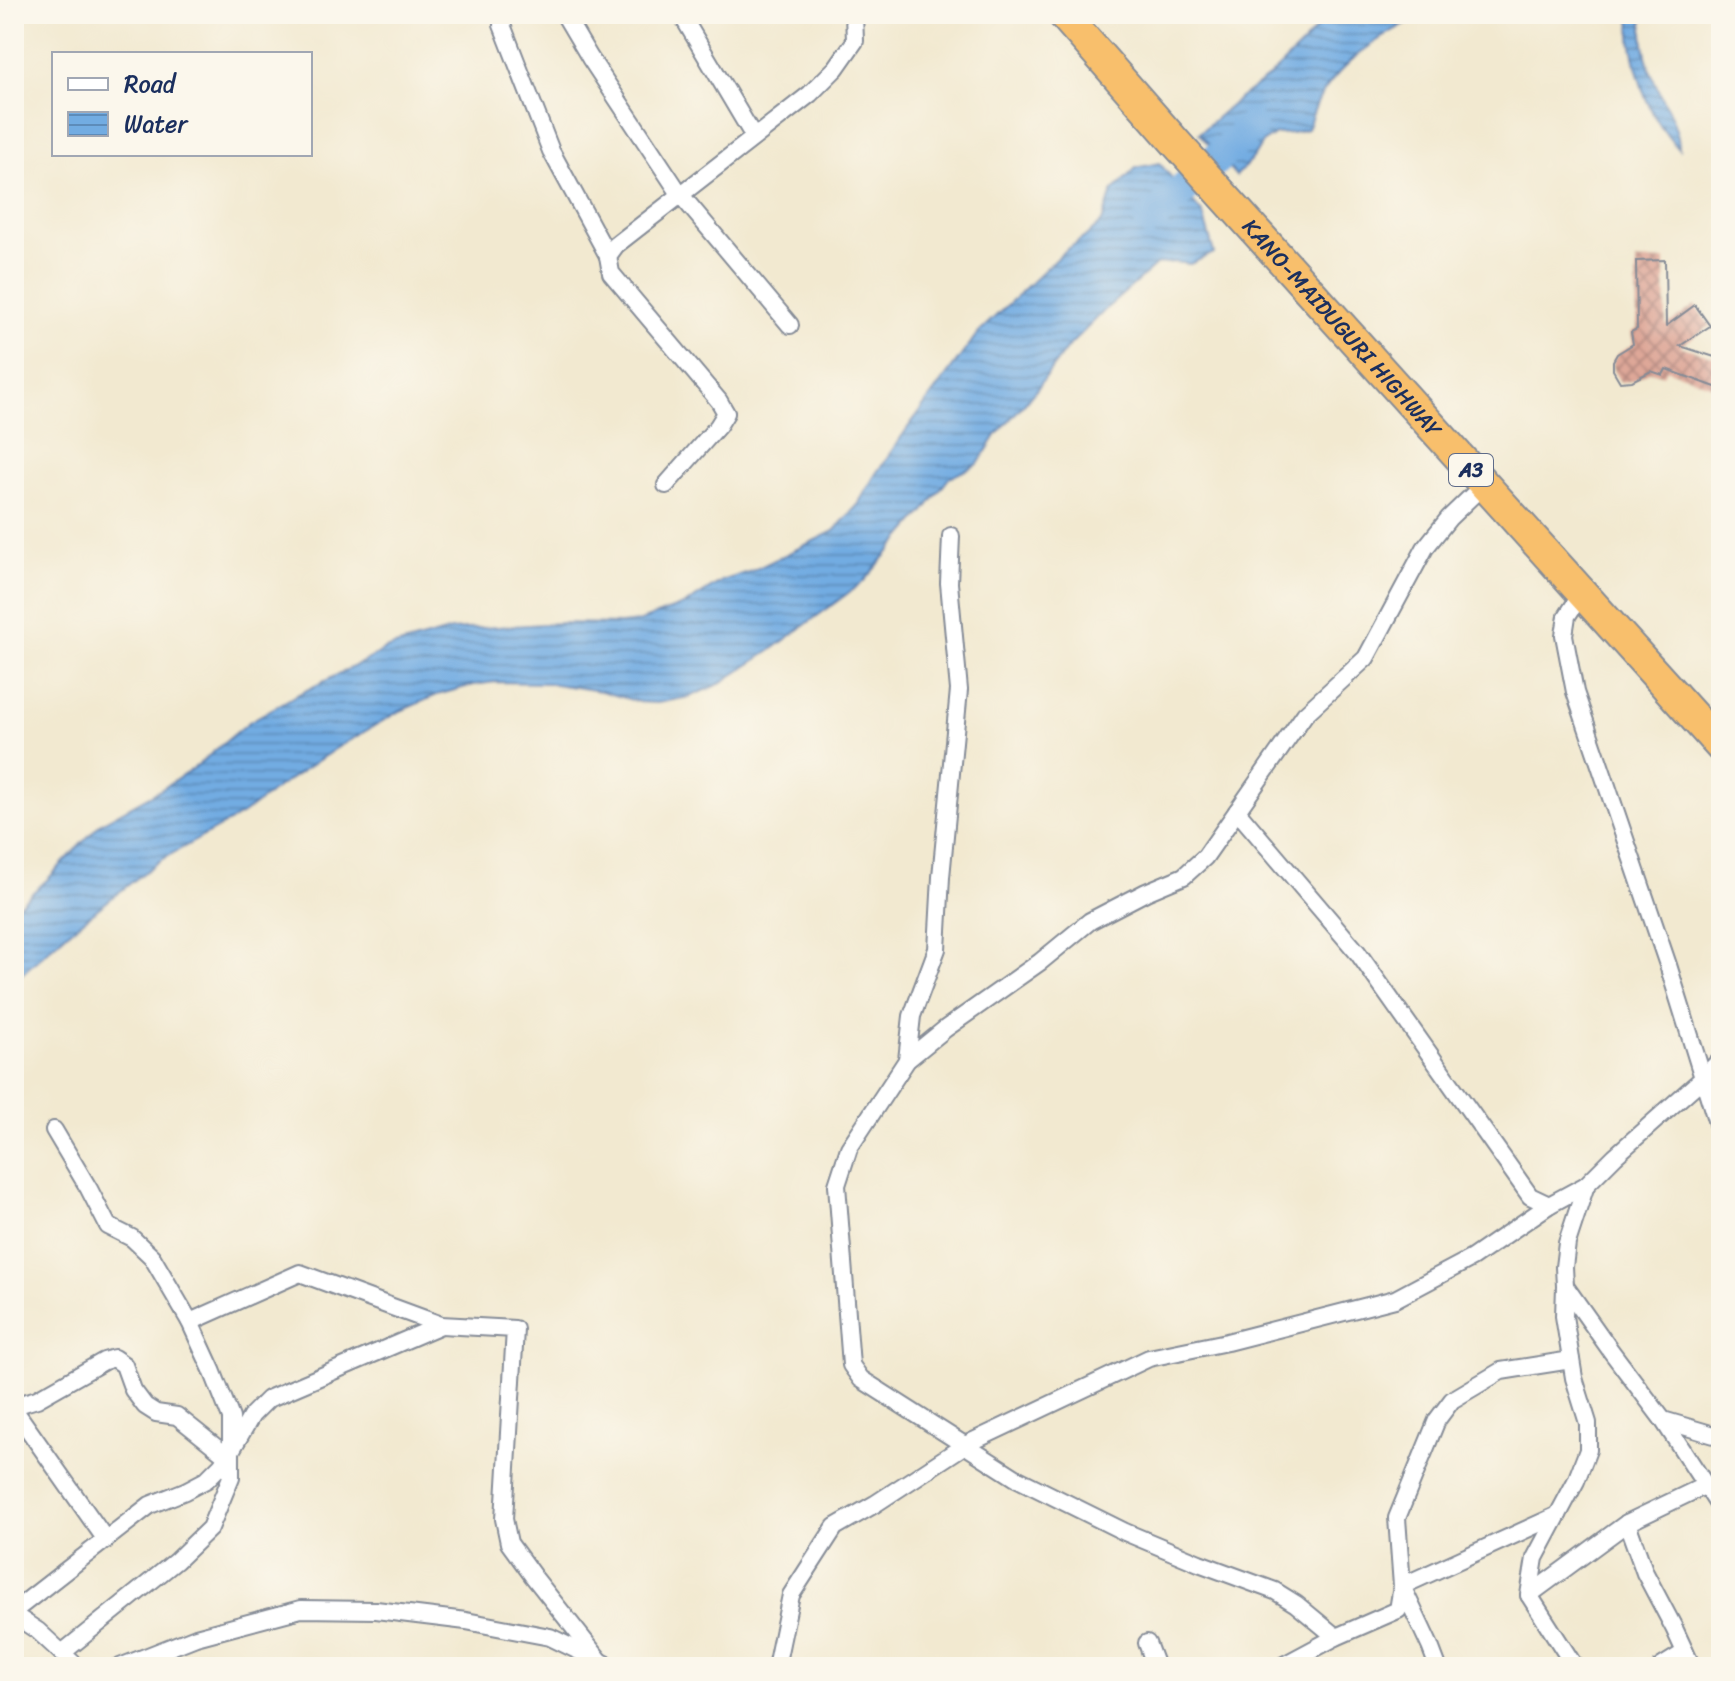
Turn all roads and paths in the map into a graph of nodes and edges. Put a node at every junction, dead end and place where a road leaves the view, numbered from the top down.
1 (564, 14) edge
2 (681, 14) edge
3 (854, 14) edge
4 (1063, 14) edge
5 (502, 25) dead end
6 (754, 137) junction
7 (680, 194) junction
8 (608, 256) junction
9 (790, 325) dead end
10 (666, 485) dead end
11 (1487, 487) junction
12 (951, 536) dead end
13 (1582, 593) junction
14 (1721, 747) edge
15 (1237, 811) junction
16 (1721, 1059) edge
17 (907, 1060) junction
18 (1702, 1079) junction
19 (54, 1130) dead end
20 (1721, 1136) edge
21 (1586, 1185) junction
22 (1549, 1205) junction
23 (1565, 1286) junction
24 (190, 1322) junction
25 (441, 1325) junction
26 (1571, 1360) junction
27 (14, 1406) edge
28 (1663, 1420) junction
29 (1721, 1437) edge
30 (965, 1445) junction
31 (229, 1453) junction
32 (1706, 1485) junction
33 (1721, 1509) edge
34 (1558, 1515) junction
35 (1627, 1523) junction
36 (106, 1540) junction
37 (1402, 1586) junction
38 (1529, 1595) junction
39 (16, 1605) edge
40 (1336, 1637) junction
41 (1147, 1643) dead end
42 (62, 1653) junction
43 (1689, 1659) edge
44 (607, 1664) edge
45 (1569, 1666) edge
46 (77, 1667) edge
47 (120, 1667) edge
48 (776, 1667) edge
49 (1156, 1667) edge
50 (1280, 1667) edge
51 (1438, 1667) edge
52 (1661, 1667) edge

1 - 7 street
2 - 6 street
3 - 6 street
4 - 11 highway, KANO-MAIDUGURI HIGHWAY / A3
5 - 8 street
6 - 7 street
7 - 8 street
7 - 9 street
8 - 10 street
11 - 13 highway, KANO-MAIDUGURI HIGHWAY / A3
11 - 15 street
12 - 17 street
13 - 14 highway, KANO-MAIDUGURI HIGHWAY / A3
13 - 18 street
15 - 17 street
15 - 22 street
16 - 18 street
17 - 30 street
18 - 20 street
18 - 21 street
19 - 24 street
21 - 22 street
21 - 23 street
22 - 30 street
23 - 26 street
23 - 28 street
24 - 25 street
24 - 31 street
25 - 31 street
25 - 44 street
26 - 34 street
26 - 37 street
27 - 31 street
27 - 36 street
28 - 29 street
28 - 32 street
30 - 40 street
30 - 48 street
31 - 36 street
31 - 42 street
32 - 33 street
32 - 35 street
34 - 37 street
34 - 38 street
35 - 38 street
35 - 43 street
36 - 39 street
37 - 40 street
37 - 51 street
38 - 45 street
39 - 42 street
40 - 50 street
41 - 49 street
42 - 46 street
43 - 52 street
44 - 47 street

